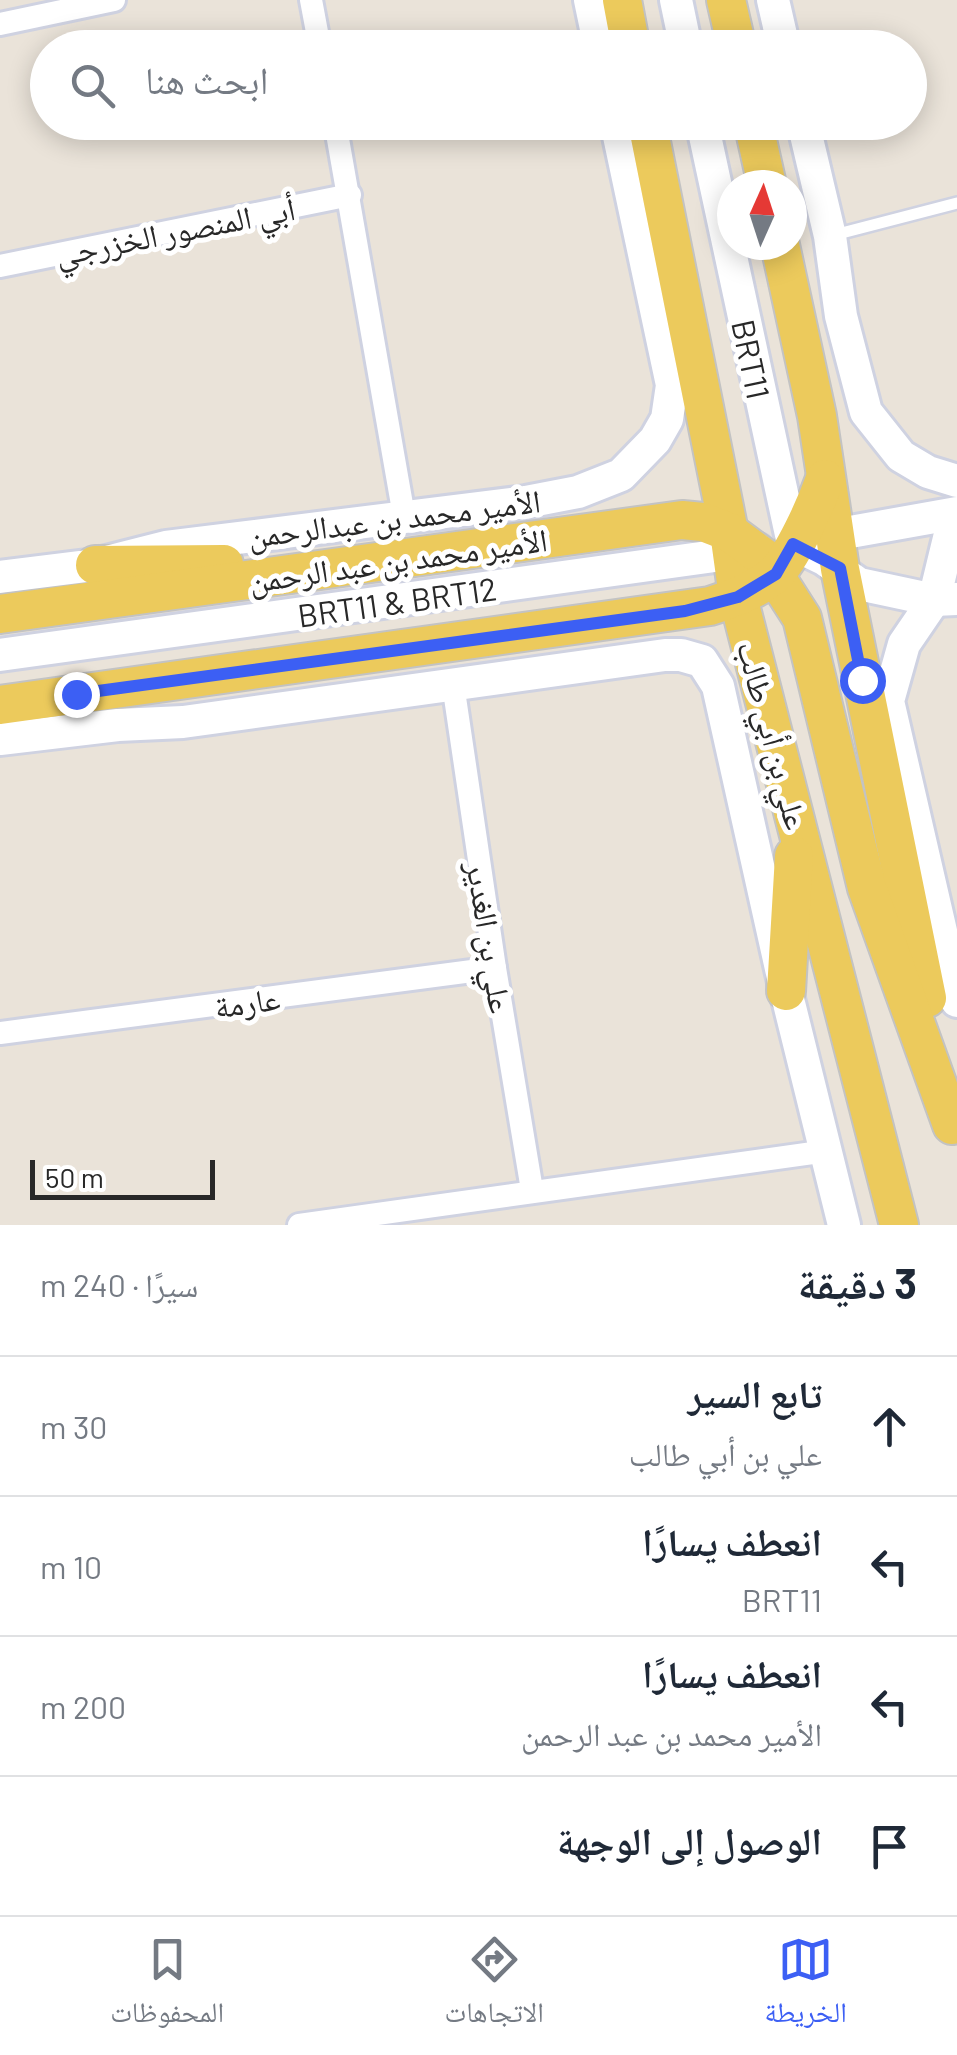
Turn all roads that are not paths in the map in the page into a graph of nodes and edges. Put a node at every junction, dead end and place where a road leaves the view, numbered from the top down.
1 (114, 0) edge
2 (311, 0) edge
3 (593, 0) edge
4 (622, 0) edge
5 (676, 0) edge
6 (726, 0) edge
7 (772, 0) edge
8 (0, 24) edge
9 (317, 30) edge
10 (598, 30) edge
11 (628, 30) edge
12 (682, 30) edge
13 (732, 30) edge
14 (780, 30) edge
15 (339, 140) edge
16 (620, 140) edge
17 (652, 140) edge
18 (704, 140) edge
19 (757, 140) edge
20 (806, 140) edge
21 (763, 170) edge
22 (350, 195) junction
23 (957, 202) edge
24 (830, 236) junction
25 (783, 260) edge
26 (0, 266) edge
27 (825, 479) junction
28 (957, 481) edge
29 (957, 515) edge
30 (404, 516) junction
31 (757, 551) junction
32 (837, 551) junction
33 (95, 565) junction
34 (322, 569) junction
35 (0, 577) edge
36 (738, 597) junction
37 (946, 599) edge
38 (0, 614) edge
39 (0, 655) edge
40 (453, 684) junction
41 (0, 705) edge
42 (0, 721) edge
43 (118, 725) junction
44 (0, 739) edge
45 (796, 818) junction
46 (494, 968) junction
47 (786, 992) junction
48 (957, 1001) edge
49 (0, 1034) edge
50 (955, 1138) edge
51 (827, 1151) junction
52 (532, 1190) junction
53 (299, 1225) edge
54 (844, 1225) edge
55 (899, 1225) edge

1 - 8 street
2 - 9 street
3 - 10 street
4 - 11 main road
5 - 12 street
6 - 13 main road
7 - 14 street
15 - 22 street
16 - 30 street, الأمير محمد بن عبدالرحمن
17 - 31 main road, علي بن أبي طالب
18 - 31 street, BRT11
19 - 21 main road
20 - 24 street
22 - 26 street, أبي المنصور الخزرجي
22 - 30 street
23 - 24 lane
24 - 28 street
25 - 27 main road
27 - 31 main road
27 - 32 main road
29 - 32 street
29 - 37 street
30 - 33 street, الأمير محمد بن عبدالرحمن
31 - 32 street
31 - 34 main road, الأمير محمد بن عبد الرحمن
31 - 36 main road, علي بن أبي طالب
31 - 39 street, BRT11 & BRT12
31 - 50 main road
32 - 37 street
32 - 50 main road
33 - 34 main road
33 - 35 street, الأمير محمد بن عبدالرحمن
34 - 38 main road, الأمير محمد بن عبد الرحمن
36 - 41 main road
36 - 45 main road, علي بن أبي طالب
37 - 48 street
40 - 43 street
40 - 46 street, علي بن الغدير
40 - 47 street, علي بن أبي طالب
42 - 43 street
43 - 44 street
45 - 47 main road
45 - 55 main road, علي بن أبي طالب
46 - 49 street, عارمة
46 - 52 street, علي بن الغدير
47 - 51 street, علي بن أبي طالب
51 - 52 street
51 - 54 street, علي بن أبي طالب
52 - 53 street

